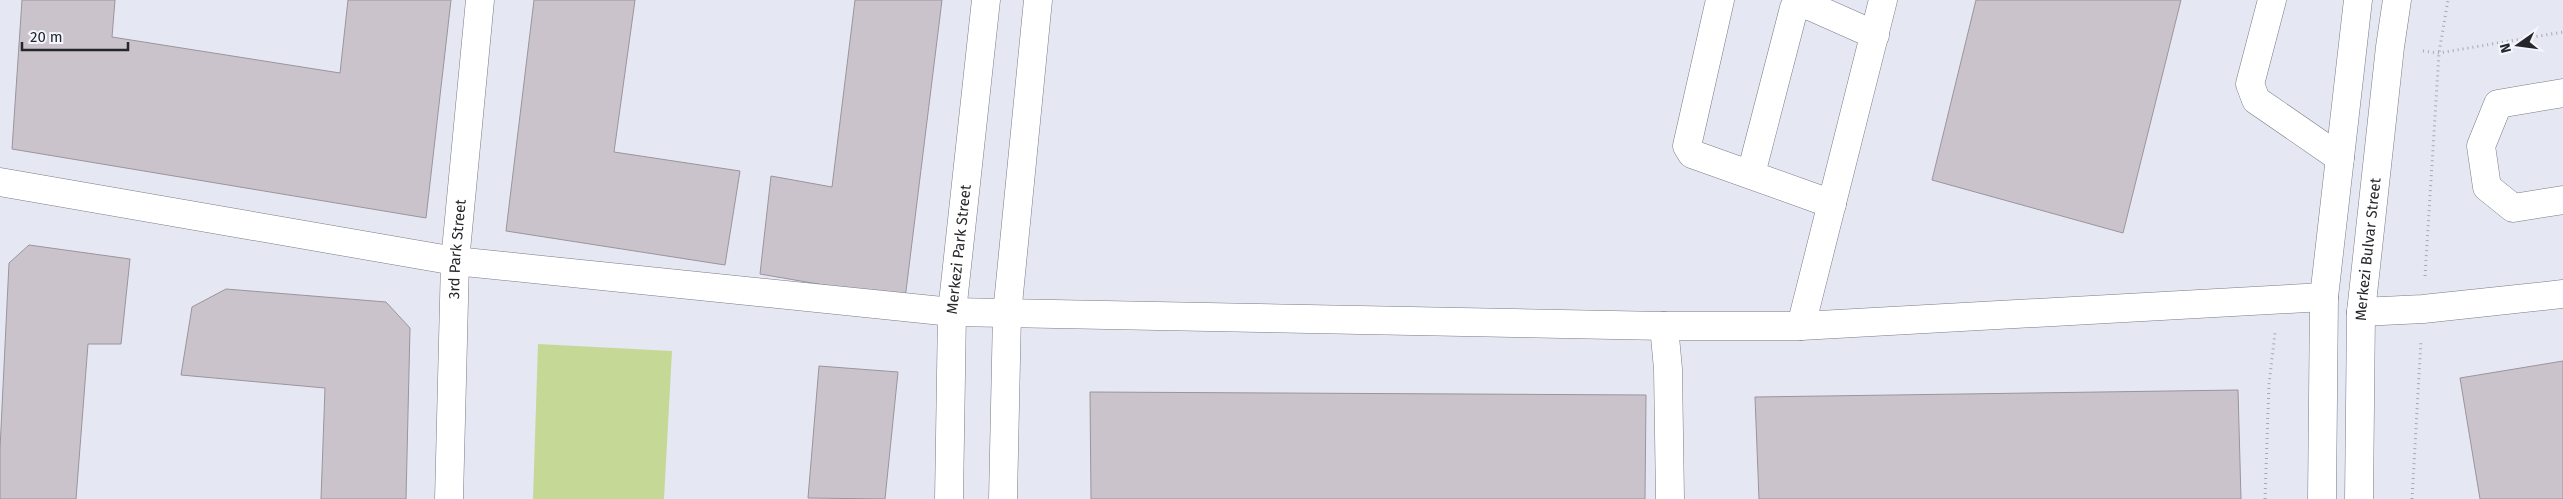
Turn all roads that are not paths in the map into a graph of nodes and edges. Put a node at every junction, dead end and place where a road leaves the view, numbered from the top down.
1 (480, 0) edge
2 (986, 0) edge
3 (1038, 0) edge
4 (1720, 0) edge
5 (1883, 0) edge
6 (2272, 0) edge
7 (2358, 0) edge
8 (2397, 0) edge
9 (1875, 35) junction
10 (2563, 93) edge
11 (2340, 158) junction
12 (1751, 174) junction
13 (0, 182) edge
14 (2563, 200) edge
15 (1832, 204) junction
16 (456, 261) junction
17 (2563, 294) edge
18 (2324, 297) junction
19 (952, 312) junction
20 (2360, 312) junction
21 (1007, 314) junction
22 (1664, 326) junction
23 (1801, 326) junction
24 (449, 499) edge
25 (949, 499) edge
26 (1003, 499) edge
27 (1670, 499) edge
28 (2322, 499) edge
29 (2360, 499) edge

1 - 16 street, 3rd Park Street
2 - 19 street, Merkezi Park Street
3 - 21 street
4 - 12 street
5 - 9 street
6 - 11 street
7 - 11 street
8 - 20 street, Merkezi Bulvar Street
9 - 12 street
9 - 15 street
10 - 14 street
11 - 18 street
12 - 15 street
13 - 16 street
15 - 23 street
16 - 19 street
16 - 24 street, 3rd Park Street
17 - 20 street
18 - 23 street
18 - 28 street
19 - 21 street
19 - 25 street, Merkezi Park Street
20 - 29 street, Merkezi Bulvar Street
21 - 22 street
21 - 26 street
22 - 23 street
22 - 27 street

